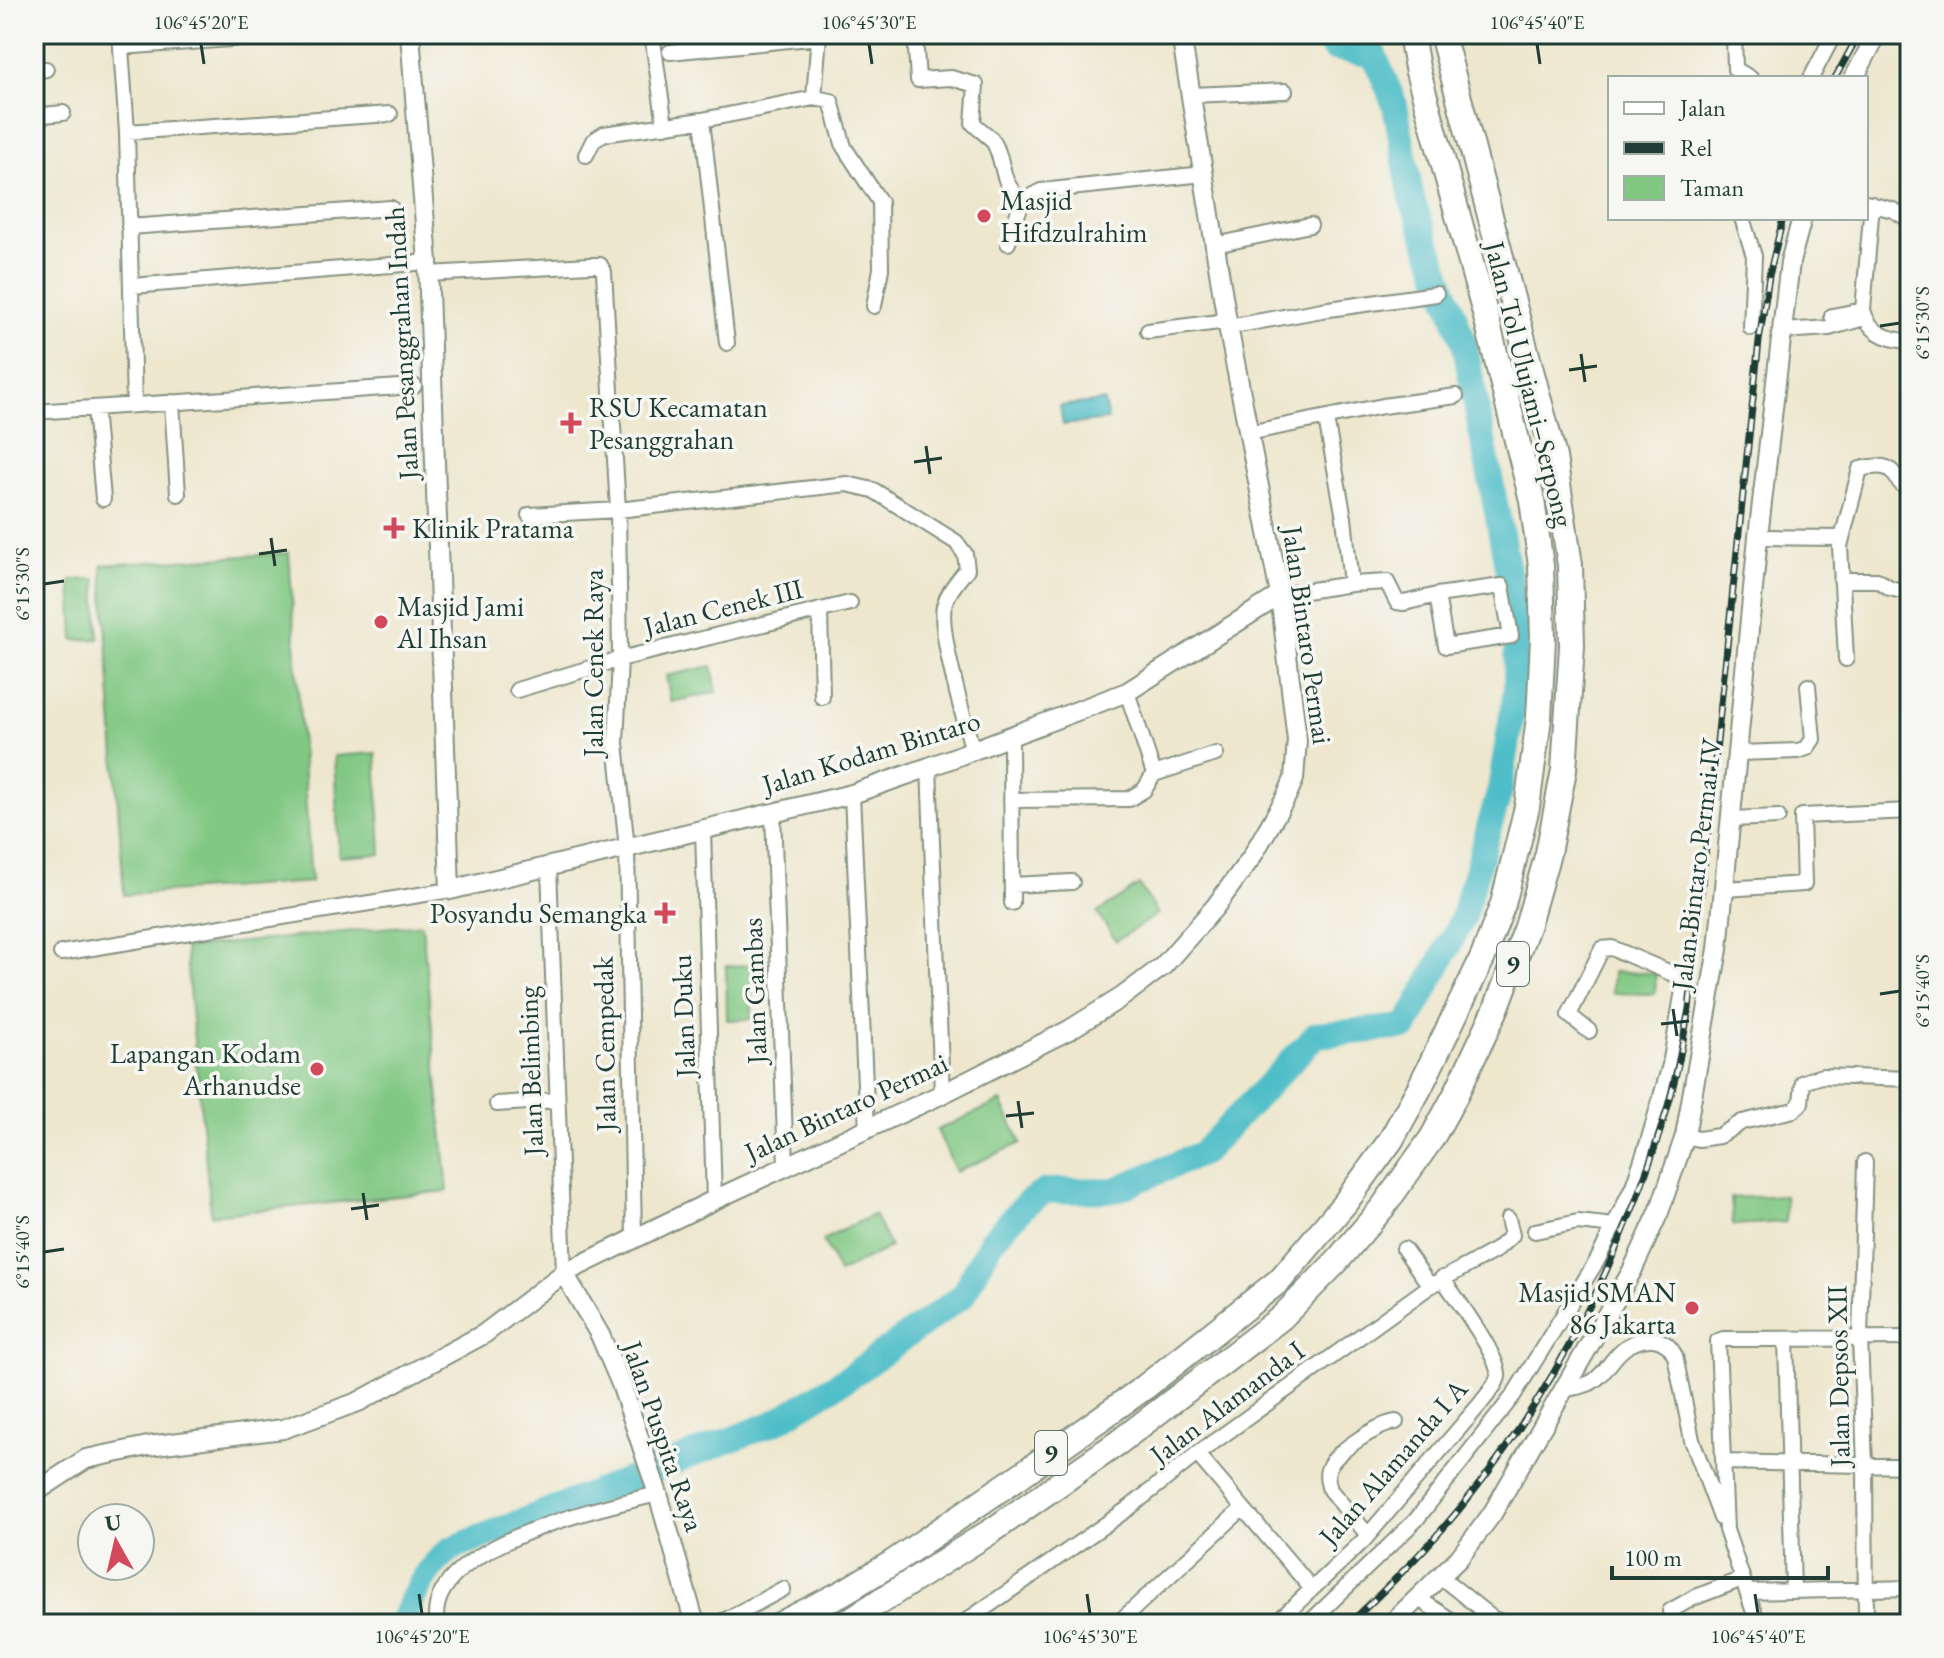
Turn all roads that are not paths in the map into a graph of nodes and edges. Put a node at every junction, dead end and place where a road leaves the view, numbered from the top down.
1 (301, 34) edge
2 (410, 34) edge
3 (652, 34) edge
4 (915, 34) edge
5 (1181, 34) edge
6 (1411, 34) edge
7 (1442, 34) edge
8 (1734, 34) edge
9 (1834, 34) edge
10 (1877, 34) edge
11 (819, 36) edge
12 (120, 41) edge
13 (670, 52) dead end
14 (1747, 76) edge
15 (1812, 76) edge
16 (1855, 76) edge
17 (1285, 91) dead end
18 (1191, 95) junction
19 (814, 98) junction
20 (63, 113) dead end
21 (390, 114) dead end
22 (34, 116) edge
23 (702, 120) junction
24 (665, 126) junction
25 (127, 132) junction
26 (586, 155) dead end
27 (1204, 174) junction
28 (1022, 201) junction
29 (1869, 204) edge
30 (391, 208) dead end
31 (1743, 220) edge
32 (1801, 220) edge
33 (1910, 220) edge
34 (1310, 225) dead end
35 (129, 227) junction
36 (1008, 243) dead end
37 (1215, 245) junction
38 (428, 268) junction
39 (132, 286) junction
40 (1436, 294) dead end
41 (874, 306) dead end
42 (1864, 314) junction
43 (1832, 316) dead end
44 (1227, 324) junction
45 (1751, 328) dead end
46 (1148, 331) dead end
47 (1783, 331) junction
48 (1910, 341) edge
49 (727, 343) dead end
50 (414, 386) dead end
51 (1456, 396) dead end
52 (172, 402) junction
53 (134, 405) junction
54 (95, 408) junction
55 (34, 412) edge
56 (1326, 419) junction
57 (1248, 433) junction
58 (1910, 490) edge
59 (178, 494) dead end
60 (103, 499) dead end
61 (618, 510) junction
62 (529, 515) dead end
63 (1758, 537) junction
64 (1842, 538) junction
65 (1841, 580) junction
66 (1351, 584) junction
67 (1910, 593) edge
68 (1280, 595) junction
69 (1437, 595) junction
70 (850, 603) dead end
71 (820, 610) junction
72 (620, 659) junction
73 (1846, 659) dead end
74 (1808, 686) dead end
75 (517, 690) dead end
76 (1127, 692) junction
77 (822, 697) dead end
78 (1011, 737) junction
79 (973, 751) junction
80 (1739, 753) junction
81 (1216, 754) dead end
82 (929, 767) junction
83 (1154, 774) junction
84 (852, 794) junction
85 (1011, 800) junction
86 (1910, 811) edge
87 (773, 813) junction
88 (1778, 817) dead end
89 (1732, 819) junction
90 (703, 830) junction
91 (627, 848) junction
92 (549, 867) junction
93 (1072, 882) dead end
94 (1012, 885) junction
95 (1724, 889) junction
96 (450, 890) junction
97 (1012, 903) dead end
98 (61, 953) dead end
99 (1589, 1031) dead end
100 (1910, 1079) edge
101 (942, 1094) junction
102 (557, 1100) junction
103 (497, 1104) dead end
104 (867, 1129) junction
105 (1685, 1136) junction
106 (1865, 1162) dead end
107 (786, 1166) junction
108 (714, 1200) junction
109 (1508, 1219) dead end
110 (1614, 1226) junction
111 (1535, 1231) dead end
112 (634, 1239) junction
113 (1404, 1249) dead end
114 (564, 1273) junction
115 (1436, 1282) junction
116 (1910, 1338) edge
117 (1786, 1339) junction
118 (1860, 1339) junction
119 (1564, 1389) junction
120 (1396, 1422) dead end
121 (1197, 1454) junction
122 (1790, 1461) junction
123 (1723, 1462) junction
124 (1865, 1464) junction
125 (1910, 1466) edge
126 (657, 1491) junction
127 (34, 1493) edge
128 (1242, 1509) junction
129 (1726, 1530) junction
130 (1368, 1535) junction
131 (1441, 1577) junction
132 (1745, 1585) junction
133 (1910, 1588) edge
134 (783, 1589) dead end
135 (1312, 1589) junction
136 (1867, 1589) junction
137 (1793, 1590) junction
138 (1419, 1599) junction
139 (848, 1622) edge
140 (437, 1624) edge
141 (695, 1624) edge
142 (718, 1624) edge
143 (781, 1624) edge
144 (962, 1624) edge
145 (1117, 1624) edge
146 (1275, 1624) edge
147 (1308, 1624) edge
148 (1391, 1624) edge
149 (1457, 1624) edge
150 (1506, 1624) edge
151 (1676, 1624) edge
152 (1758, 1624) edge
153 (1866, 1624) edge

1 - 12 street
2 - 38 street, Jalan Pesanggrahan Indah
3 - 24 street
4 - 28 street
5 - 18 street, Jalan Bintaro Permai
6 - 143 highway, Jalan Tol Ulujami–Serpong / 9
7 - 139 highway, Jalan Tol Ulujami–Serpong / 9
8 - 14 street
9 - 15 street
10 - 16 street
11 - 13 street
11 - 19 street
12 - 25 street
17 - 18 street
18 - 27 street, Jalan Bintaro Permai
19 - 23 street
19 - 41 street
20 - 22 street
21 - 25 street
23 - 24 street
23 - 49 street
24 - 26 street
25 - 35 street
27 - 28 street
27 - 37 street, Jalan Bintaro Permai
28 - 36 street
29 - 33 street
29 - 42 street
30 - 35 street
31 - 45 street
32 - 47 street, Jalan Bintaro Permai IV
34 - 37 street
35 - 39 street
37 - 44 street, Jalan Bintaro Permai
38 - 39 street
38 - 61 street, Jalan Cenek Raya
38 - 96 street, Jalan Pesanggrahan Indah
39 - 53 street
40 - 44 street
42 - 43 street
42 - 47 street
42 - 48 street
44 - 46 street
44 - 57 street, Jalan Bintaro Permai
47 - 63 street, Jalan Bintaro Permai IV
50 - 52 street
51 - 56 street
52 - 53 street
52 - 59 street
53 - 54 street
54 - 55 street
54 - 60 street
56 - 57 street
56 - 66 street
57 - 68 street, Jalan Bintaro Permai
58 - 64 street
61 - 62 street
61 - 72 street, Jalan Cenek Raya
61 - 79 street
63 - 64 street
63 - 80 street, Jalan Bintaro Permai IV
64 - 65 street
65 - 67 street
65 - 73 street
66 - 68 street
66 - 69 street
68 - 76 street, Jalan Kodam Bintaro
68 - 101 street, Jalan Bintaro Permai
69 - 69 street
70 - 71 street, Jalan Cenek III
71 - 72 street, Jalan Cenek III
71 - 77 street
72 - 75 street, Jalan Cenek III
72 - 91 street, Jalan Cenek Raya
74 - 80 street
76 - 78 street, Jalan Kodam Bintaro
76 - 83 street
78 - 79 street, Jalan Kodam Bintaro
78 - 85 street
79 - 82 street, Jalan Kodam Bintaro
80 - 89 street, Jalan Bintaro Permai IV
81 - 83 street
82 - 84 street, Jalan Kodam Bintaro
82 - 101 street
83 - 85 street
84 - 87 street, Jalan Kodam Bintaro
84 - 104 street
85 - 94 street
86 - 95 street
87 - 90 street, Jalan Kodam Bintaro
87 - 107 street, Jalan Gambas
88 - 89 street
89 - 95 street, Jalan Bintaro Permai IV
90 - 91 street, Jalan Kodam Bintaro
90 - 108 street, Jalan Duku
91 - 92 street, Jalan Kodam Bintaro
91 - 112 street, Jalan Cempedak
92 - 96 street, Jalan Kodam Bintaro
92 - 102 street, Jalan Belimbing
93 - 94 street
94 - 97 street
95 - 105 street, Jalan Bintaro Permai IV
96 - 98 street
99 - 110 street
100 - 105 street
101 - 104 street, Jalan Bintaro Permai
102 - 103 street
102 - 114 street, Jalan Belimbing
104 - 107 street, Jalan Bintaro Permai
105 - 119 street, Jalan Bintaro Permai IV
106 - 118 street, Jalan Depsos XII
107 - 108 street, Jalan Bintaro Permai
108 - 112 street, Jalan Bintaro Permai
109 - 115 street, Jalan Alamanda I
110 - 111 street
110 - 147 street
112 - 114 street, Jalan Bintaro Permai
113 - 115 street
114 - 126 street, Jalan Puspita Raya
114 - 127 street, Jalan Bintaro Permai
115 - 121 street, Jalan Alamanda I
115 - 130 street, Jalan Alamanda I A
116 - 118 street
117 - 118 street
117 - 122 street
117 - 123 street
118 - 124 street, Jalan Depsos XII
119 - 129 street
119 - 131 street, Jalan Bintaro Permai IV
120 - 130 street
121 - 128 street
121 - 144 street, Jalan Alamanda I
122 - 123 street
122 - 124 street
122 - 137 street
123 - 129 street
124 - 125 street
124 - 136 street, Jalan Depsos XII
126 - 140 street
126 - 141 street, Jalan Puspita Raya
128 - 135 street
128 - 145 street
129 - 132 street
130 - 135 street, Jalan Alamanda I A
131 - 138 street, Jalan Bintaro Permai IV
131 - 150 street
132 - 137 street
132 - 151 street
132 - 152 street
133 - 136 street
134 - 142 street
135 - 146 street, Jalan Alamanda I A
136 - 137 street
136 - 153 street, Jalan Depsos XII
138 - 148 street, Jalan Bintaro Permai IV
138 - 149 street

